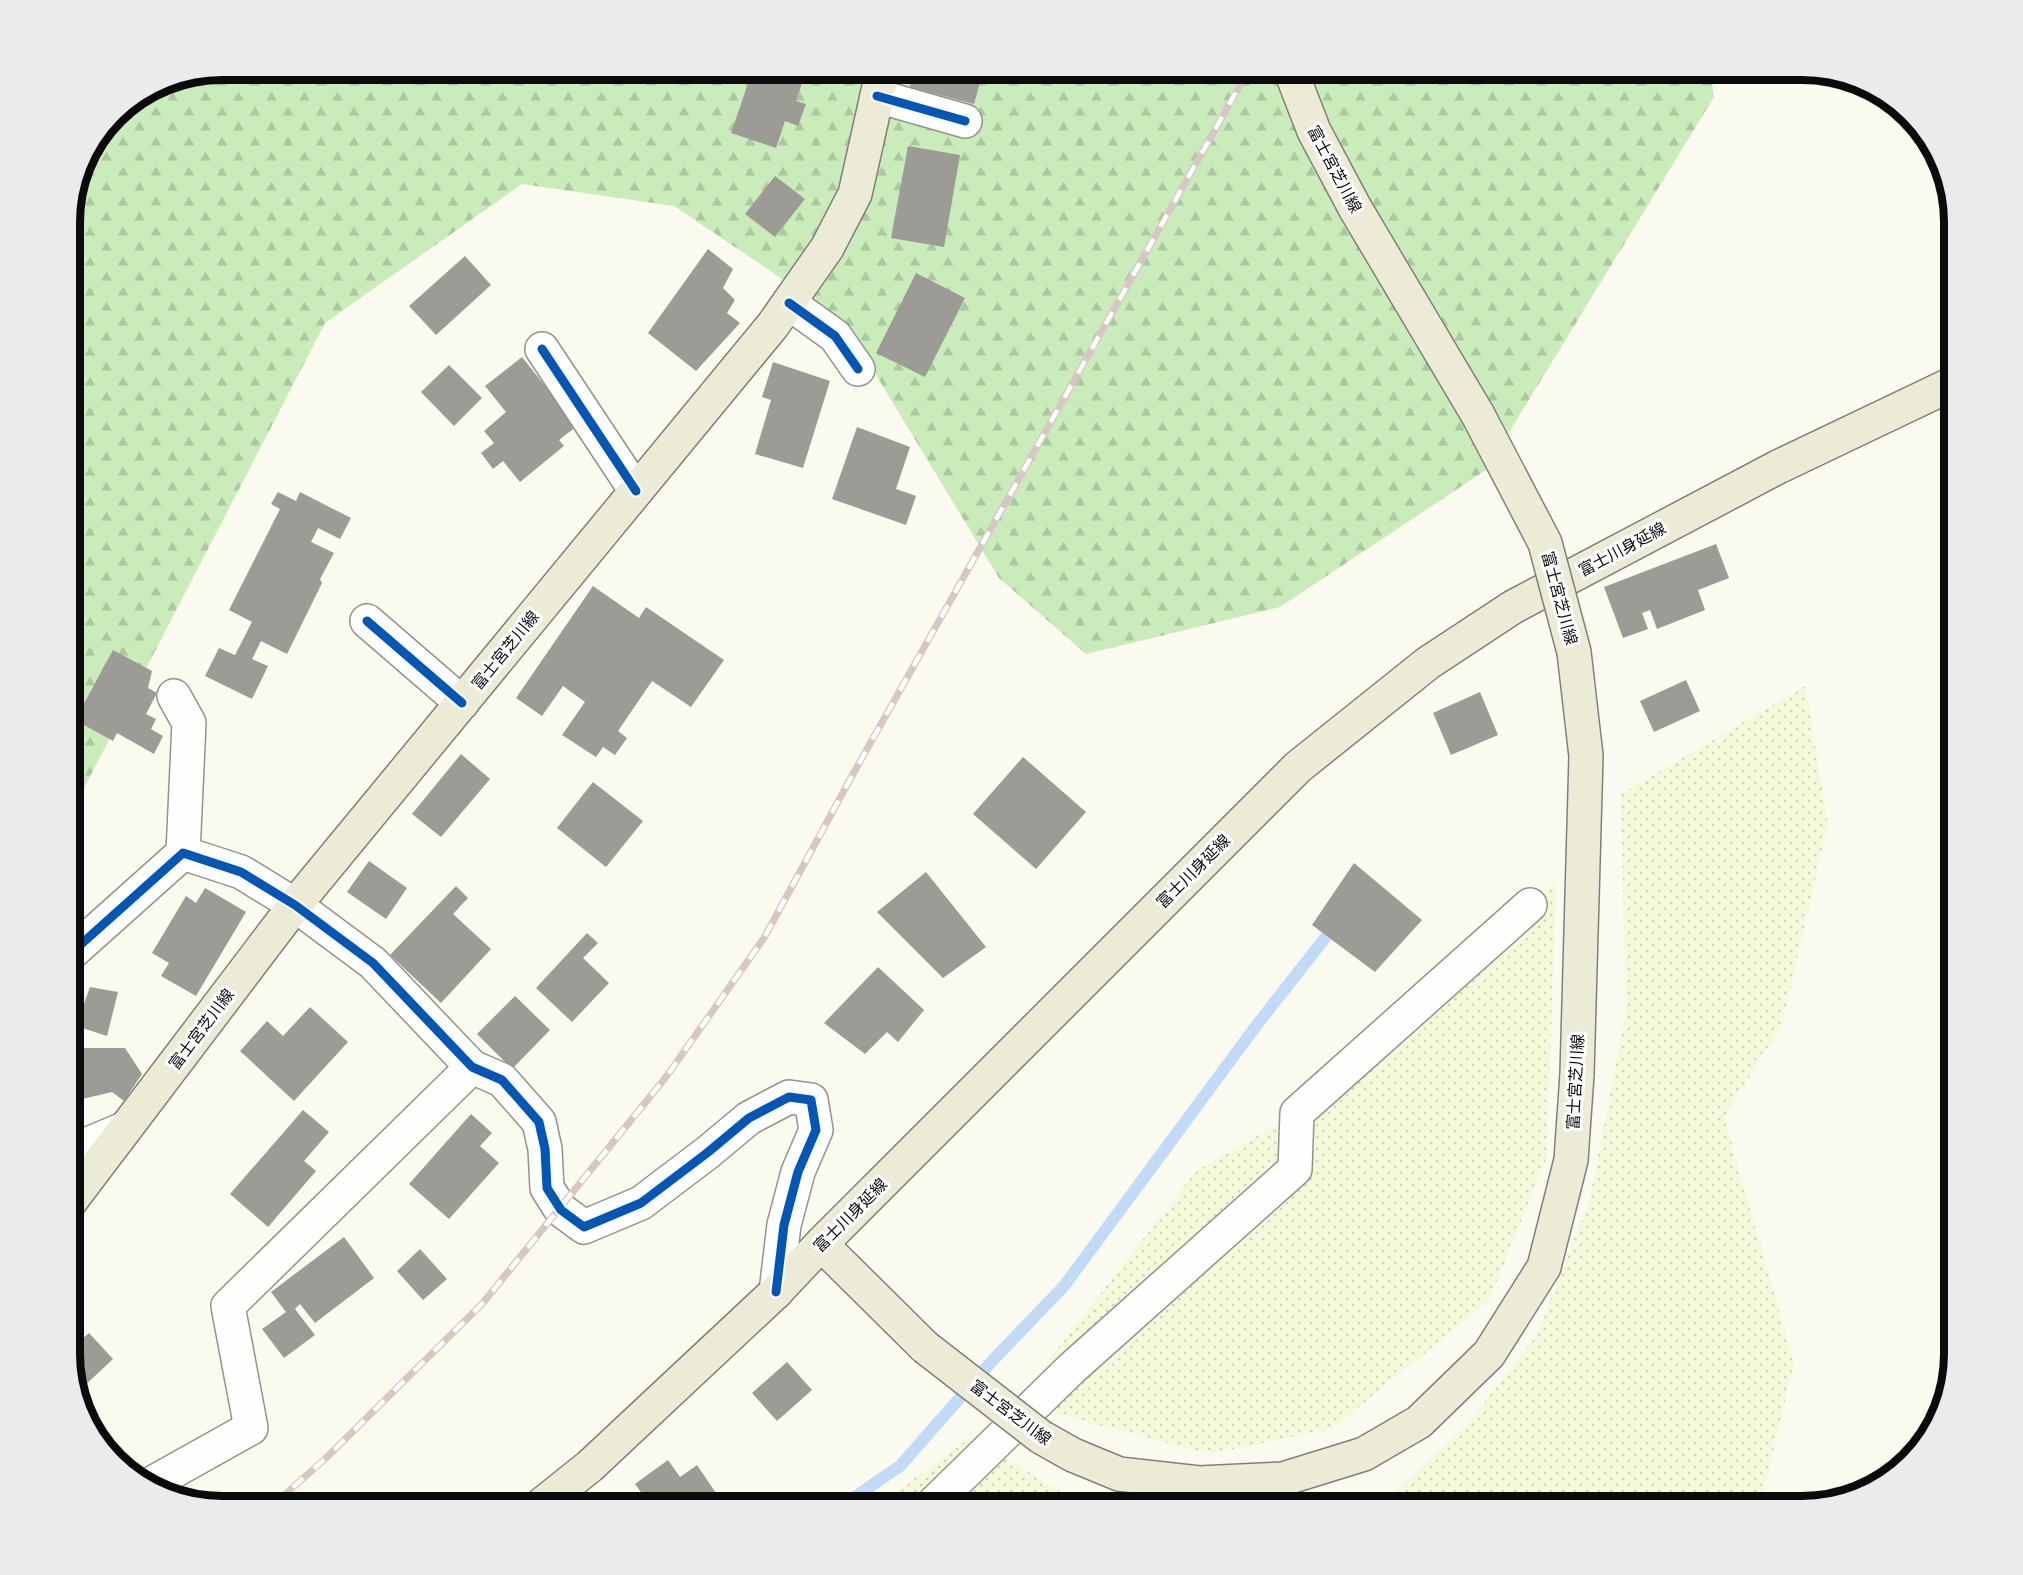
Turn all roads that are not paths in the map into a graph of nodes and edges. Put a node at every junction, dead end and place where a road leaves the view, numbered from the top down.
1 (1294, 80) edge
2 (880, 83) edge
3 (965, 121) dead end
4 (789, 303) junction
5 (542, 349) dead end
6 (858, 369) dead end
7 (1944, 388) edge
8 (636, 491) junction
9 (367, 621) dead end
10 (174, 696) dead end
11 (462, 703) junction
12 (183, 853) junction
13 (295, 905) junction
14 (1530, 905) dead end
15 (80, 946) edge
16 (472, 1066) junction
17 (126, 1128) junction
18 (80, 1147) edge
19 (80, 1189) edge
20 (821, 1244) junction
21 (776, 1292) junction
22 (157, 1480) edge
23 (552, 1496) edge
24 (941, 1496) edge

1 - 20 main road, 富士宮芝川線, bridge
2 - 3 street
2 - 4 main road, 富士宮芝川線
4 - 6 street
4 - 8 main road, 富士宮芝川線
5 - 8 street
7 - 20 main road, 富士川身延線
8 - 11 main road, 富士宮芝川線
9 - 11 street
10 - 12 street
11 - 13 main road, 富士宮芝川線
12 - 13 street
12 - 15 street
13 - 16 street
13 - 17 main road, 富士宮芝川線
14 - 24 street
16 - 21 street
16 - 22 street
17 - 18 street
17 - 19 main road, 富士宮芝川線
20 - 21 main road, 富士川身延線
21 - 23 main road, 富士川身延線

